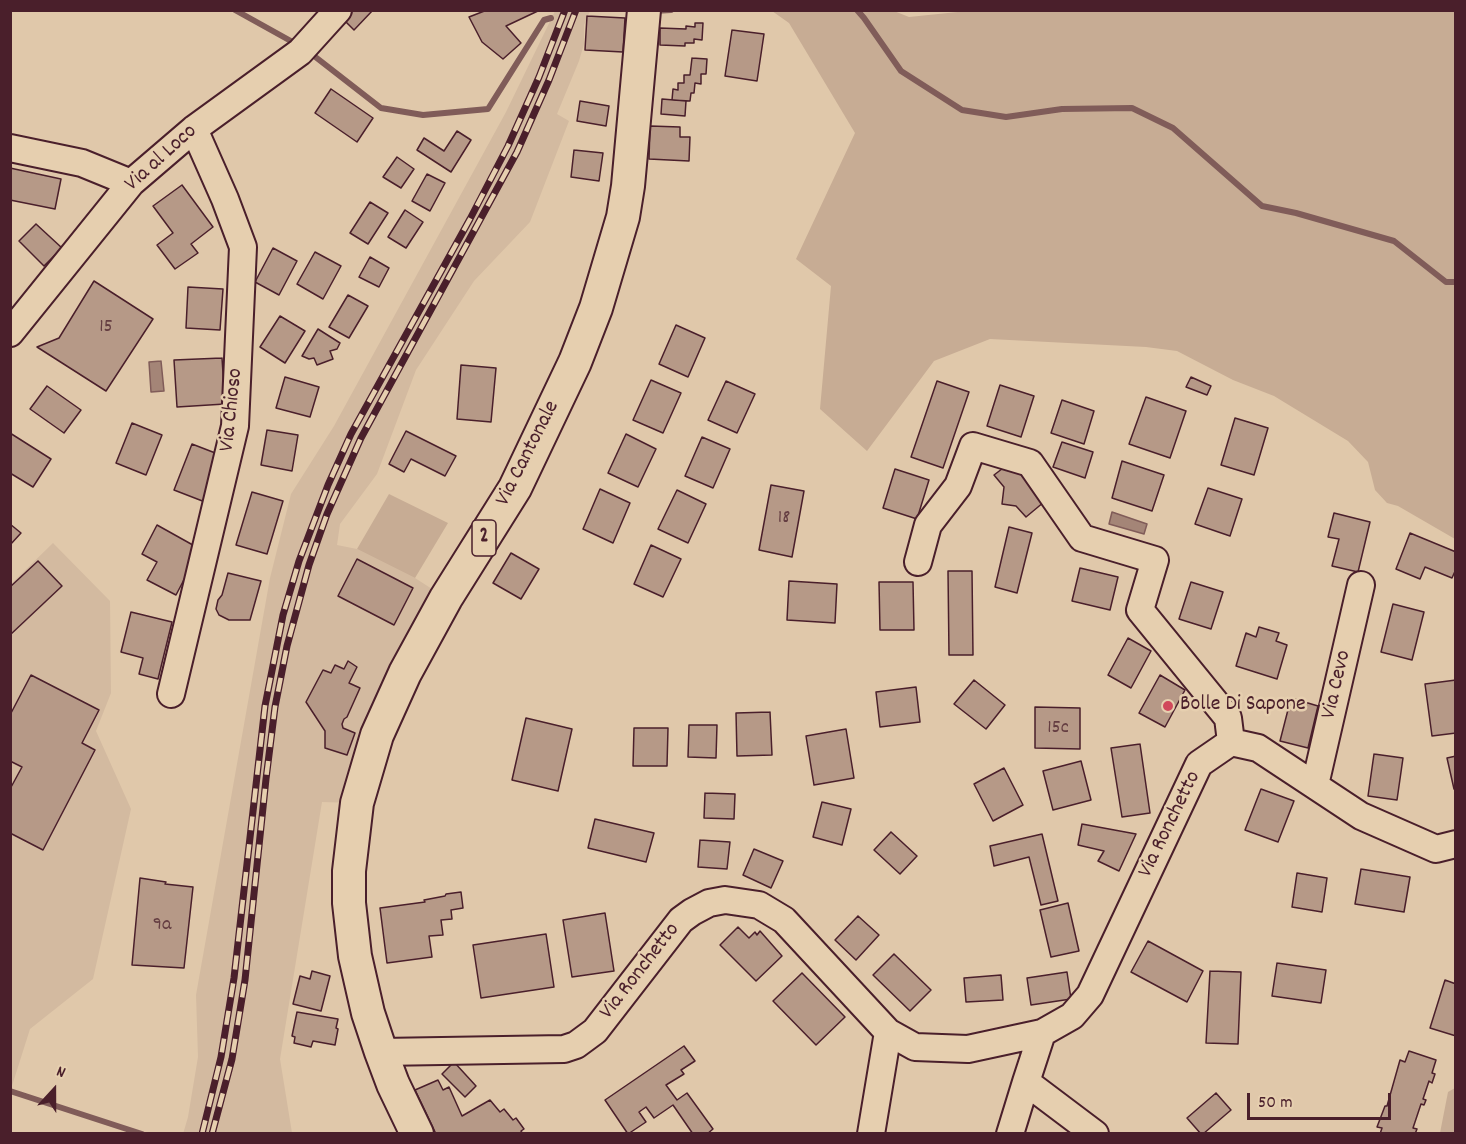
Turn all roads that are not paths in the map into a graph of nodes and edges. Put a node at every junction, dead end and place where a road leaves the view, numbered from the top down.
1 (338, 10) edge
2 (644, 16) edge
3 (194, 129) junction
4 (10, 148) edge
5 (131, 183) junction
6 (10, 333) edge
7 (918, 562) dead end
8 (1361, 585) dead end
9 (171, 694) dead end
10 (1231, 742) junction
11 (1315, 784) junction
12 (1455, 844) edge
13 (888, 1032) junction
14 (1042, 1033) junction
15 (381, 1052) junction
16 (1026, 1082) junction
17 (417, 1134) edge
18 (871, 1134) edge
19 (1010, 1134) edge
20 (1095, 1134) edge

1 - 3 street, Via al Loco
2 - 15 main road, Via Cantonale / 2
3 - 5 street, Via al Loco
3 - 9 street, Via Chioso
4 - 5 street
5 - 6 street, Via al Loco
7 - 10 street
8 - 11 street, Via Cevo
10 - 11 street
10 - 14 street, Via Ronchetto
11 - 12 street
13 - 14 street, Via Ronchetto
13 - 15 street, Via Ronchetto
13 - 18 street
14 - 16 street
15 - 17 main road, 2
16 - 19 street
16 - 20 street

